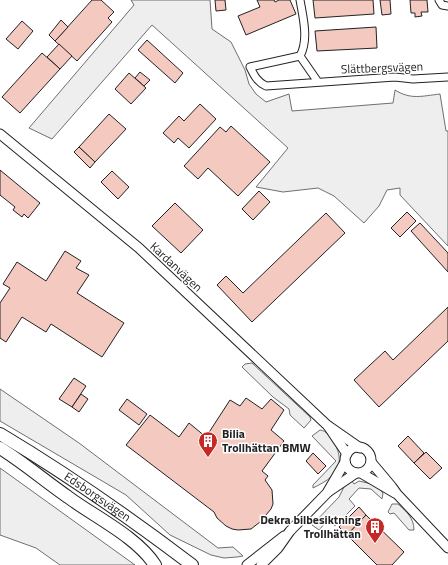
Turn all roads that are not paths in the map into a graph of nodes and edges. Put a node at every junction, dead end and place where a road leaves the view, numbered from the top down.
1 (300, 0) edge
2 (439, 0) edge
3 (448, 6) edge
4 (300, 56) junction
5 (448, 77) edge
6 (318, 82) junction
7 (0, 134) edge
8 (328, 425) junction
9 (0, 434) edge
10 (0, 448) edge
11 (360, 448) junction
12 (346, 458) junction
13 (371, 462) junction
14 (359, 473) junction
15 (327, 493) junction
16 (396, 494) junction
17 (290, 531) junction
18 (448, 548) edge
19 (155, 565) edge
20 (192, 565) edge
21 (247, 565) edge
22 (261, 565) edge

1 - 4 street
2 - 3 street
4 - 6 street
4 - 6 street, Slättbergsvägen
5 - 6 street, Slättbergsvägen
7 - 8 street, Kardanvägen
8 - 11 street, Kardanvägen
8 - 12 street, Kardanvägen
9 - 20 highway, Edsborgsvägen
10 - 19 highway, Edsborgsvägen
11 - 12 street
11 - 13 street
12 - 14 street
12 - 15 street
13 - 14 street
13 - 16 street
14 - 15 street
14 - 16 street
15 - 17 street
16 - 18 street
17 - 21 street
17 - 22 street

